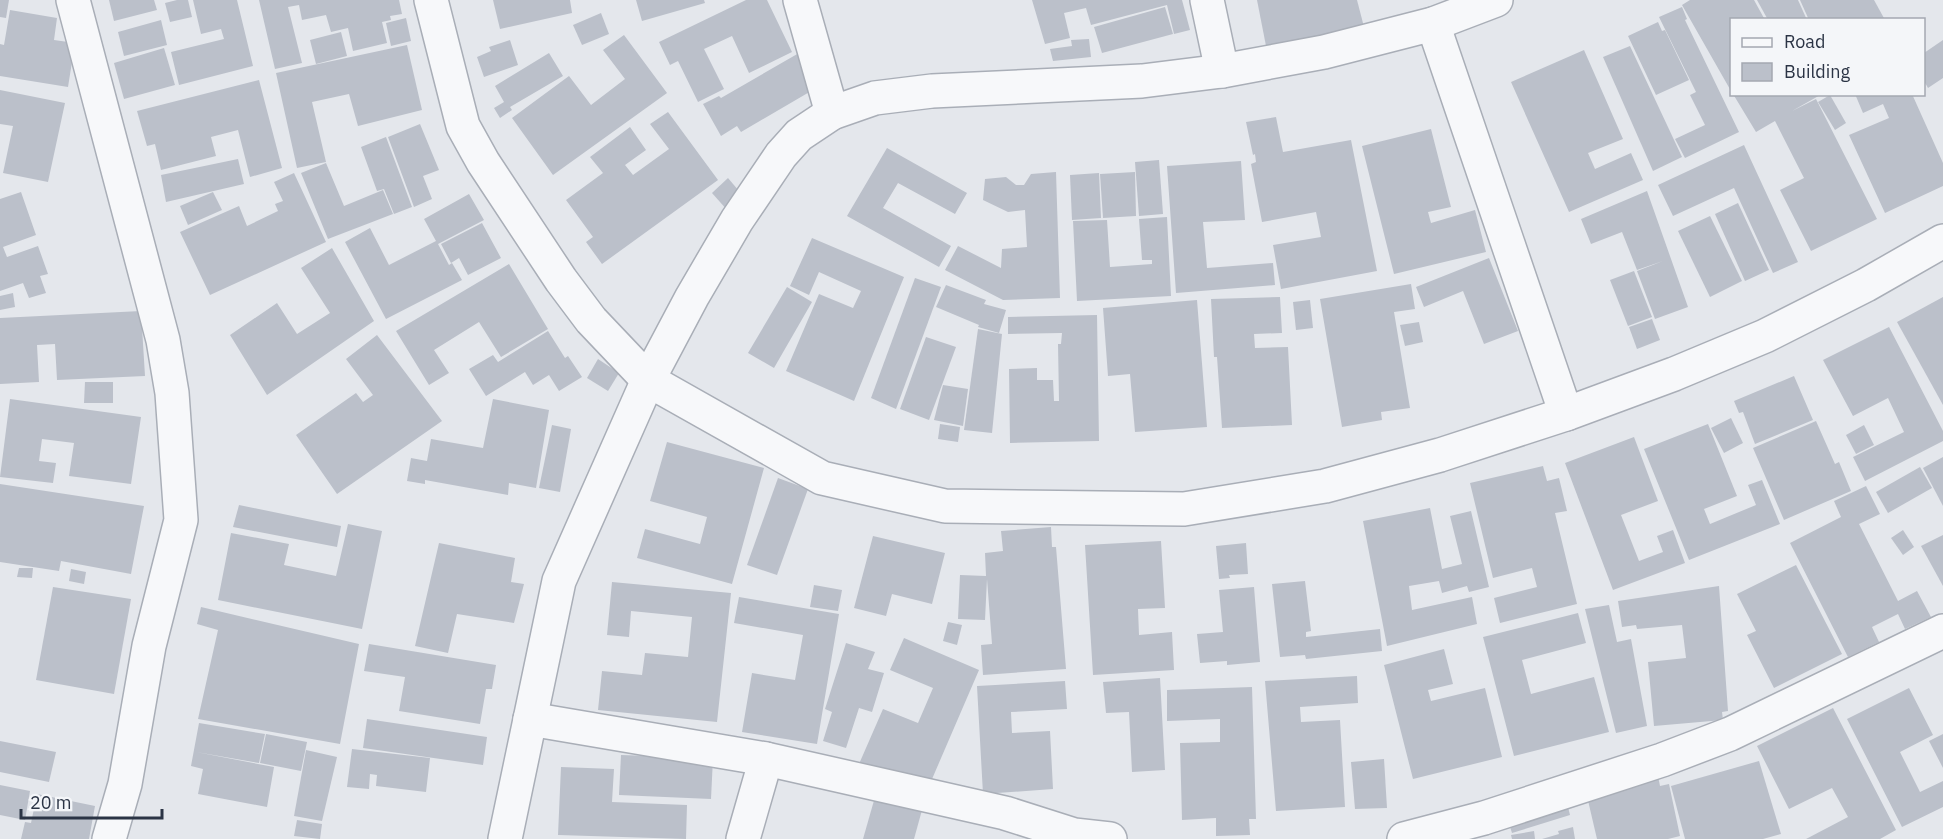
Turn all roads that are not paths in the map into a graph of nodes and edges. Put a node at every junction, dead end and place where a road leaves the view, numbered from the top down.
1 (73, 0) edge
2 (431, 0) edge
3 (800, 0) edge
4 (1207, 0) edge
5 (1496, 0) edge
6 (1432, 24) junction
7 (1222, 71) junction
8 (832, 112) junction
9 (1943, 241) edge
10 (648, 380) junction
11 (1566, 414) junction
12 (1943, 631) edge
13 (530, 719) junction
14 (766, 759) junction
15 (109, 839) edge
16 (505, 839) edge
17 (743, 839) edge
18 (1110, 839) edge
19 (1404, 839) edge

1 - 15 street
2 - 10 street
3 - 8 street
4 - 7 street
5 - 6 street
6 - 7 street
6 - 11 street
7 - 8 street
8 - 10 street
9 - 11 street
10 - 11 street
10 - 13 street
12 - 19 street
13 - 14 street
13 - 16 street
14 - 17 street
14 - 18 street

